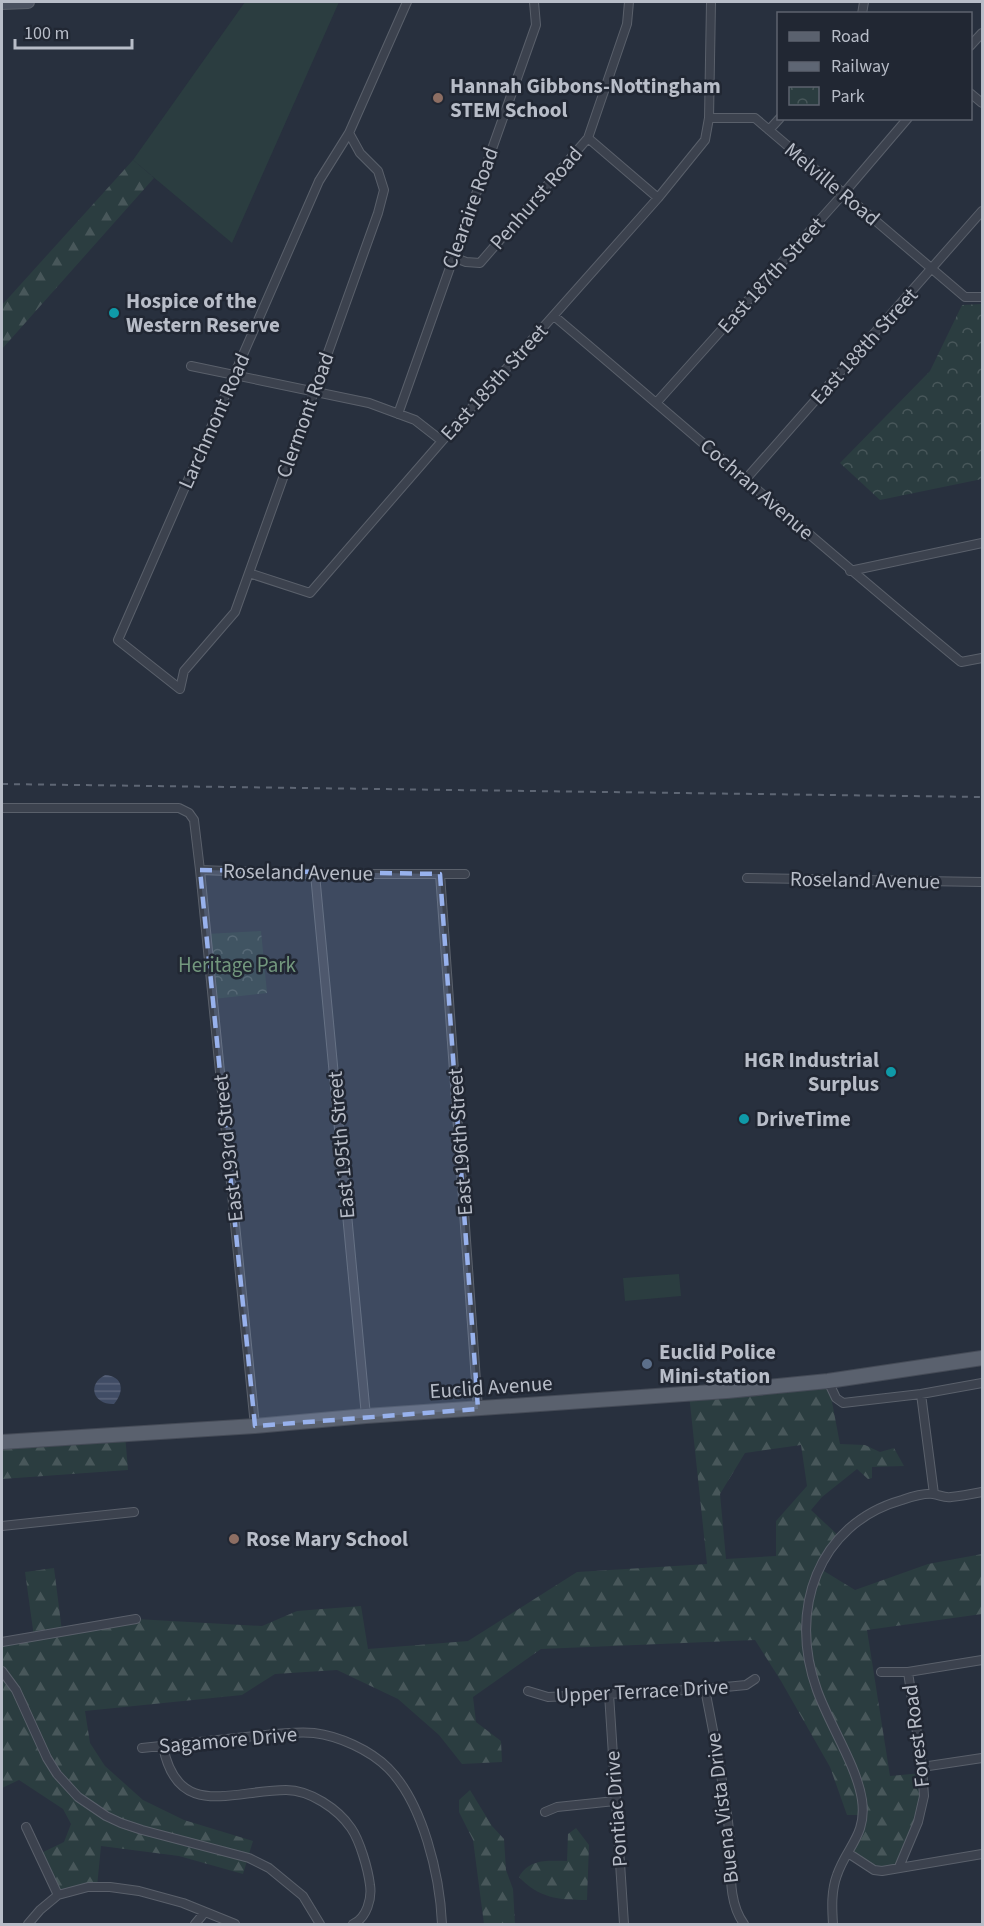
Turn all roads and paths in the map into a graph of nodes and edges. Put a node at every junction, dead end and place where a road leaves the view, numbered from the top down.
1 (28, 2) edge
2 (407, 2) edge
3 (534, 2) edge
4 (628, 2) edge
5 (711, 2) edge
6 (2, 3) edge
7 (709, 118) junction
8 (778, 120) edge
9 (906, 120) edge
10 (769, 130) junction
11 (349, 133) junction
12 (588, 138) junction
13 (844, 194) junction
14 (658, 198) junction
15 (982, 211) edge
16 (453, 257) junction
17 (932, 270) junction
18 (982, 297) edge
19 (554, 316) junction
20 (191, 366) dead end
21 (235, 375) junction
22 (313, 390) junction
23 (657, 402) junction
24 (398, 414) junction
25 (442, 441) junction
26 (746, 480) junction
27 (982, 543) edge
28 (850, 571) junction
29 (249, 573) junction
30 (982, 658) edge
31 (180, 689) joint
32 (2, 808) edge
33 (200, 870) junction
34 (315, 874) junction
35 (440, 874) junction
36 (465, 874) dead end
37 (747, 878) dead end
38 (982, 882) edge
39 (982, 1358) edge
40 (828, 1381) junction
41 (982, 1383) edge
42 (921, 1394) junction
43 (478, 1409) junction
44 (366, 1416) junction
45 (255, 1426) junction
46 (2, 1442) edge
47 (982, 1492) edge
48 (934, 1494) junction
49 (134, 1512) dead end
50 (2, 1526) edge
51 (136, 1619) dead end
52 (2, 1642) edge
53 (982, 1660) edge
54 (2, 1671) edge
55 (881, 1672) dead end
56 (908, 1672) junction
57 (755, 1679) dead end
58 (705, 1689) junction
59 (528, 1691) dead end
60 (609, 1694) junction
61 (164, 1746) junction
62 (142, 1748) dead end
63 (982, 1758) edge
64 (922, 1767) junction
65 (615, 1801) junction
66 (545, 1812) dead end
67 (26, 1827) dead end
68 (848, 1853) junction
69 (982, 1854) edge
70 (899, 1867) junction
71 (58, 1895) junction
72 (205, 1912) junction
73 (28, 1924) edge
74 (195, 1924) edge
75 (235, 1924) edge
76 (320, 1924) edge
77 (354, 1924) edge
78 (442, 1924) edge
79 (624, 1924) edge
80 (744, 1924) edge
81 (833, 1924) edge

1 - 6 street
2 - 11 street, Larchmont Road
3 - 16 street, Clearaire Road
4 - 12 street, Penhurst Road
5 - 7 street
7 - 10 street, Melville Road
7 - 14 street, East 185th Street
8 - 10 street
9 - 13 street, East 187th Street
10 - 13 street, Melville Road
11 - 21 street, Larchmont Road
11 - 22 street, Clermont Road
12 - 14 street
12 - 16 street, Penhurst Road
13 - 17 street, Melville Road
13 - 23 street, East 187th Street
14 - 19 street, East 185th Street
15 - 17 street, East 188th Street
16 - 24 street, Clearaire Road
17 - 18 street, Melville Road
17 - 26 street, East 188th Street
19 - 23 street, Cochran Avenue
19 - 25 street, East 185th Street
20 - 21 street
21 - 22 street
21 - 31 street, Larchmont Road
22 - 24 street
22 - 29 street, Clermont Road
23 - 26 street, Cochran Avenue
24 - 25 street
25 - 29 street, East 185th Street
26 - 28 street, Cochran Avenue
27 - 28 street
28 - 30 street, Cochran Avenue
29 - 31 street, Clermont Road
32 - 33 street, Roseland Avenue
33 - 34 street, Roseland Avenue
33 - 45 street, East 193rd Street
34 - 35 street, Roseland Avenue
34 - 44 street, East 195th Street
35 - 36 street, Roseland Avenue
35 - 43 street, East 196th Street
37 - 38 street, Roseland Avenue
39 - 40 main road, Euclid Avenue
40 - 42 street
40 - 43 main road, Euclid Avenue
41 - 42 street
42 - 48 street
43 - 44 main road, Euclid Avenue
44 - 45 main road, Euclid Avenue
45 - 46 main road, Euclid Avenue
47 - 48 street
48 - 68 street
49 - 50 street
51 - 52 street
53 - 56 street
54 - 76 street
55 - 56 street
56 - 64 street, Forest Road
57 - 58 street, Upper Terrace Drive
58 - 60 street, Upper Terrace Drive
58 - 80 street, Buena Vista Drive
59 - 60 street, Upper Terrace Drive
60 - 65 street, Pontiac Drive
61 - 62 street, Sagamore Drive
61 - 77 street
61 - 78 street, Sagamore Drive
63 - 64 street
64 - 70 street, Forest Road
65 - 66 street
65 - 79 street, Pontiac Drive
67 - 71 street
68 - 70 street
68 - 81 street
69 - 70 street
71 - 72 street
71 - 73 street
72 - 74 street
72 - 75 street

